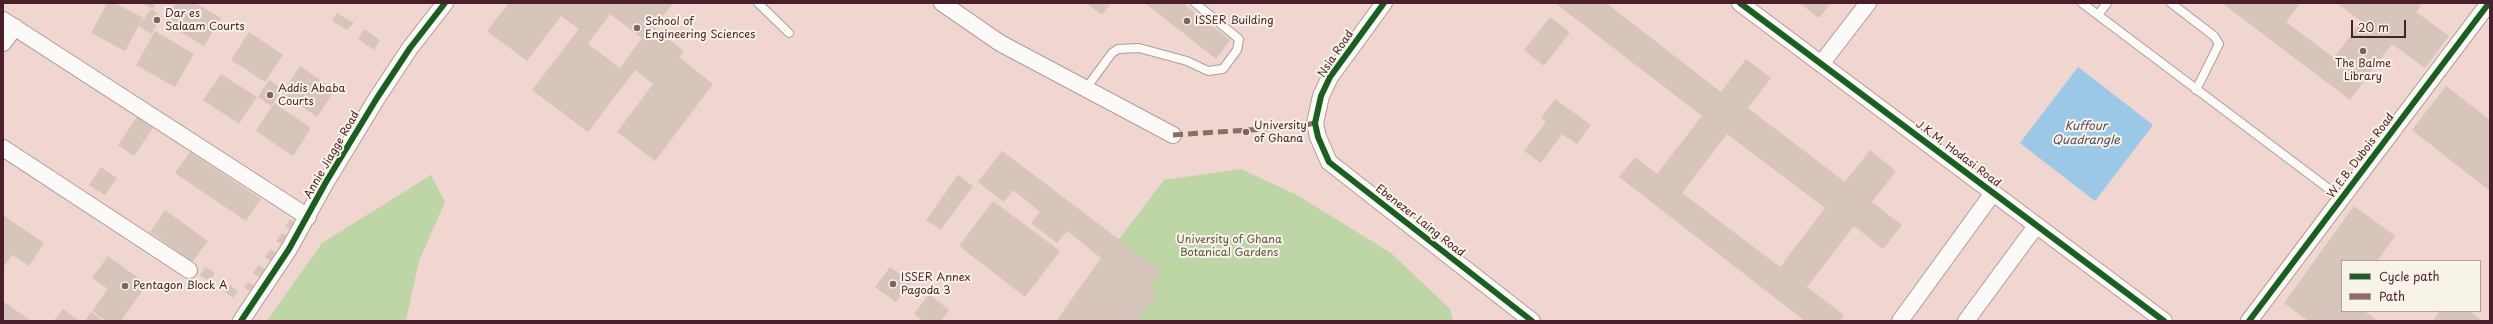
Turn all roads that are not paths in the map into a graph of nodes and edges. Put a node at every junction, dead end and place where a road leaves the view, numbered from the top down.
1 (445, 3) edge
2 (758, 3) edge
3 (942, 3) edge
4 (1195, 3) edge
5 (1383, 3) edge
6 (1740, 3) edge
7 (1868, 3) edge
8 (2082, 3) edge
9 (2107, 3) edge
10 (2171, 3) edge
11 (2487, 12) edge
12 (2098, 15) junction
13 (9, 23) edge
14 (789, 33) dead end
15 (3, 43) edge
16 (1821, 64) junction
17 (1087, 87) junction
18 (2196, 90) junction
19 (1315, 123) joint
20 (1173, 134) dead end
21 (3, 148) edge
22 (1993, 193) junction
23 (2342, 198) junction
24 (308, 217) junction
25 (2036, 226) junction
26 (189, 270) dead end
27 (1509, 313) edge
28 (241, 321) edge
29 (1532, 321) edge
30 (1900, 321) edge
31 (1966, 321) edge
32 (2164, 321) edge
33 (2249, 321) edge

1 - 24 street, Annie Jiagge Road
2 - 14 lane
3 - 17 street
4 - 17 lane
5 - 19 street, Nsia Road
6 - 16 street, J.K.M. Hodasi Road
7 - 16 street
8 - 12 lane
9 - 12 lane
10 - 18 lane
11 - 23 street, W.E.B. Dubois Road
12 - 18 lane
13 - 15 street
13 - 24 street
16 - 22 street, J.K.M. Hodasi Road
17 - 20 street
18 - 23 lane
19 - 27 street, Ebenezer Laing Road
21 - 26 street
22 - 25 street, J.K.M. Hodasi Road
22 - 30 street
23 - 33 street, W.E.B. Dubois Road
24 - 28 street, Annie Jiagge Road
25 - 31 street
25 - 32 street, J.K.M. Hodasi Road
27 - 29 street, Ebenezer Laing Road

